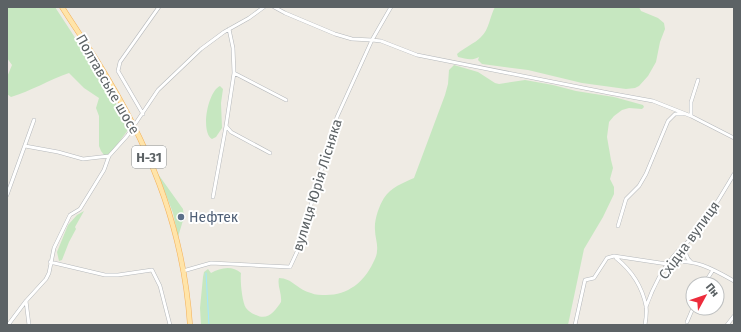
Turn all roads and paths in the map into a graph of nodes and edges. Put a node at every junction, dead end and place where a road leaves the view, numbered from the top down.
1 (62, 7) edge
2 (159, 7) edge
3 (264, 7) edge
4 (274, 7) edge
5 (392, 7) edge
6 (229, 29) junction
7 (372, 40) junction
8 (234, 73) junction
9 (698, 80) dead end
10 (286, 100) dead end
11 (143, 114) junction
12 (684, 114) junction
13 (691, 116) junction
14 (34, 120) dead end
15 (134, 126) junction
16 (226, 126) junction
17 (734, 138) edge
18 (25, 146) junction
19 (270, 153) dead end
20 (109, 156) junction
21 (734, 174) edge
22 (7, 195) edge
23 (212, 197) dead end
24 (618, 226) dead end
25 (688, 242) junction
26 (614, 256) junction
27 (50, 262) junction
28 (691, 262) junction
29 (668, 263) junction
30 (713, 270) junction
31 (183, 271) junction
32 (709, 276) edge
33 (734, 281) edge
34 (26, 301) junction
35 (646, 307) junction
36 (690, 316) edge
37 (734, 316) edge
38 (687, 322) dead end
39 (8, 325) edge
40 (29, 325) edge
41 (170, 325) edge
42 (190, 325) edge
43 (575, 325) edge
44 (645, 325) edge
45 (727, 325) edge

1 - 15 main road, Полтавське шосе / Н-31
2 - 11 street
3 - 6 street
4 - 7 street
5 - 7 street, вулиця Юрія Лісняка
6 - 8 street
6 - 11 street
7 - 12 street
7 - 31 street, вулиця Юрія Лісняка
8 - 10 street
8 - 16 street
9 - 13 street
11 - 15 street
12 - 13 street
12 - 24 street
13 - 17 street
14 - 18 street
15 - 20 street
15 - 31 main road, Полтавське шосе / Н-31
16 - 19 street
16 - 23 street
18 - 20 street
18 - 22 street
20 - 27 street
21 - 25 street, Східна вулиця
25 - 28 street
25 - 29 street, Східна вулиця
26 - 29 street
26 - 35 street
26 - 43 street
27 - 34 street
27 - 41 street
28 - 29 street
28 - 30 street
29 - 35 street, Східна вулиця
30 - 32 street
30 - 33 street
31 - 42 main road, Полтавське шосе / Н-31
34 - 39 street
34 - 40 street
35 - 44 street
36 - 38 street
37 - 45 street

